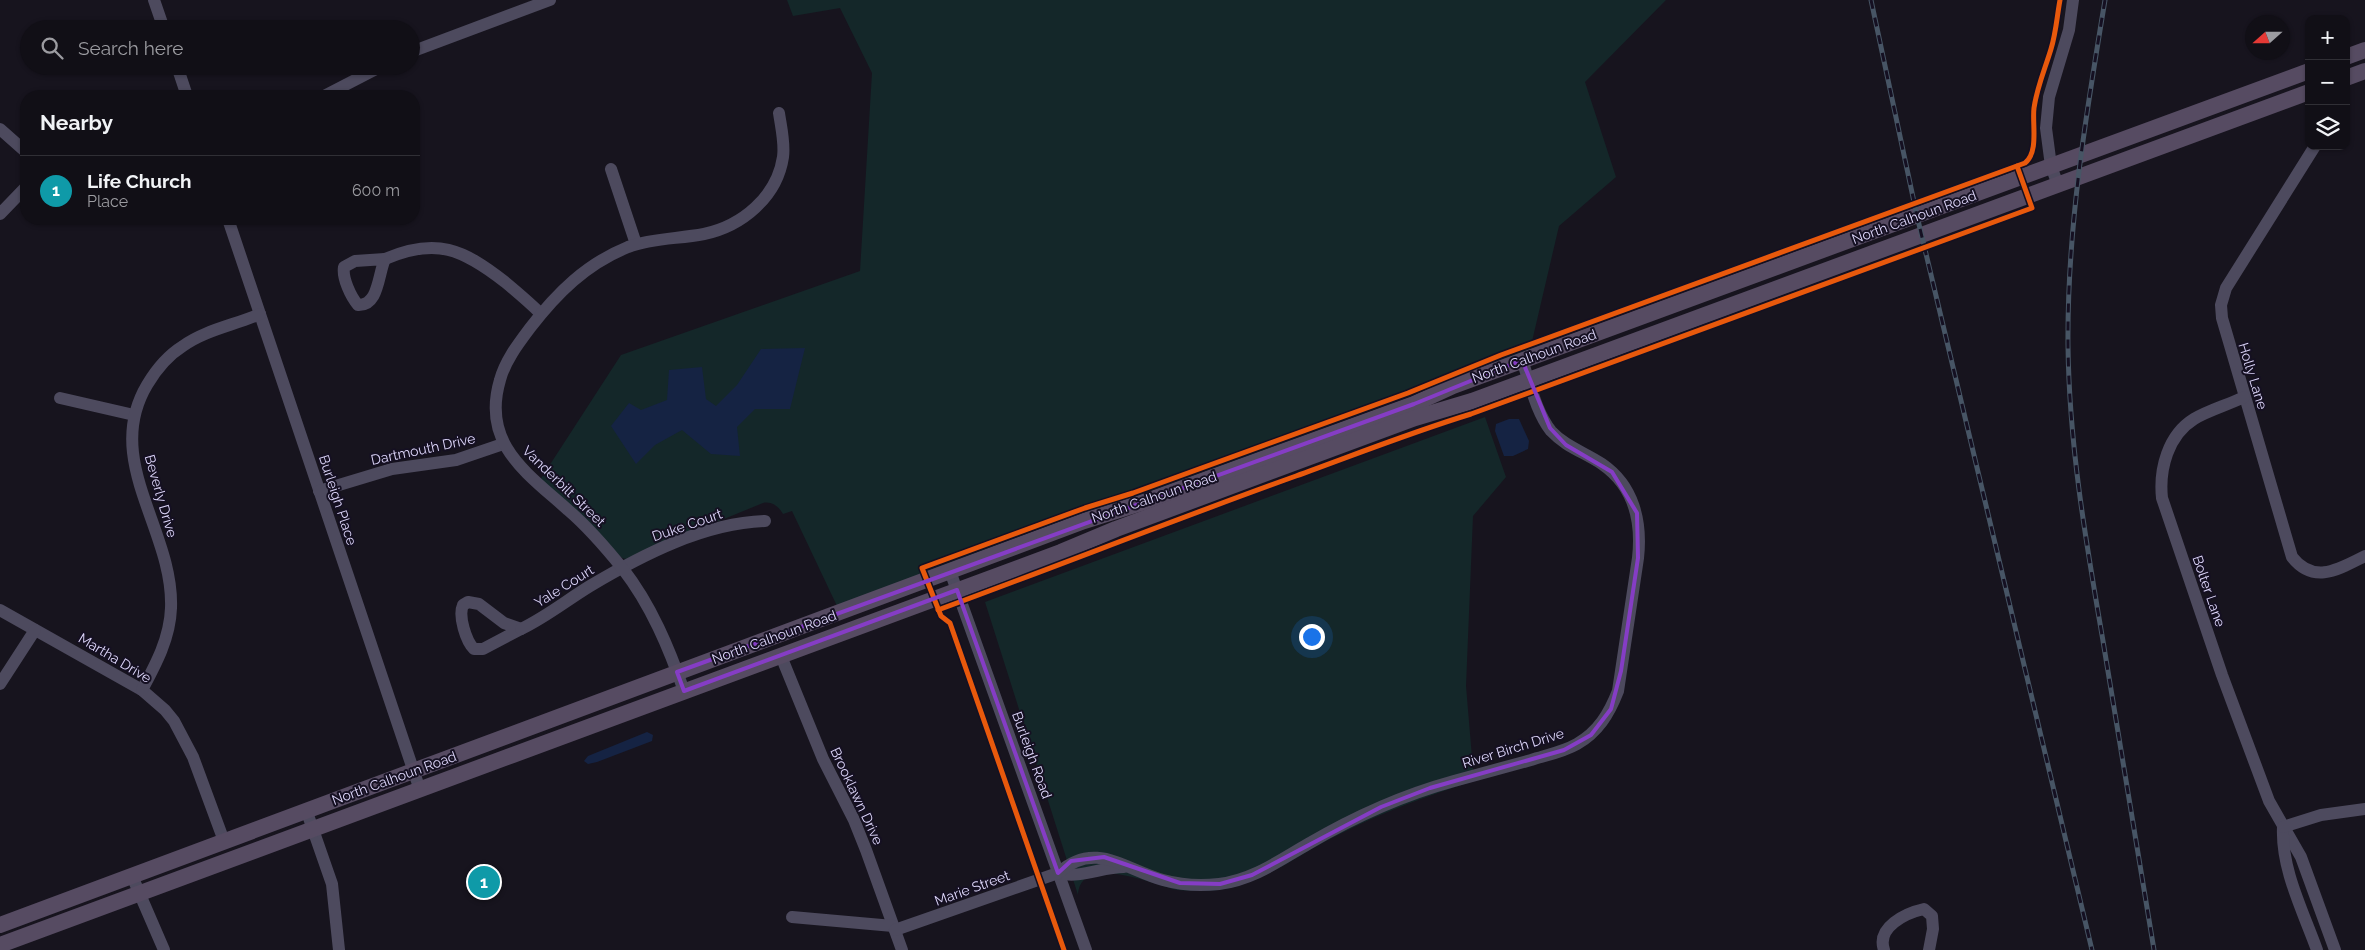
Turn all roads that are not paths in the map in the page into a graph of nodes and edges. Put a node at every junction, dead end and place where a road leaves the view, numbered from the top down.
1 (154, 0) edge
2 (550, 0) edge
3 (2072, 0) edge
4 (161, 20) edge
5 (420, 49) edge
6 (2365, 50) edge
7 (2350, 56) edge
8 (2365, 71) edge
9 (180, 75) edge
10 (365, 75) edge
11 (2305, 75) edge
12 (2350, 77) edge
13 (185, 90) edge
14 (336, 90) edge
15 (2305, 93) edge
16 (779, 113) dead end
17 (0, 128) edge
18 (20, 146) edge
19 (2312, 150) edge
20 (2052, 166) junction
21 (612, 169) dead end
22 (2058, 185) junction
23 (20, 193) edge
24 (0, 214) edge
25 (230, 225) edge
26 (636, 244) junction
27 (385, 259) dead end
28 (540, 313) junction
29 (260, 314) junction
30 (1522, 360) junction
31 (1529, 380) junction
32 (2244, 397) junction
33 (60, 398) dead end
34 (134, 415) junction
35 (503, 444) junction
36 (319, 492) junction
37 (765, 521) dead end
38 (2363, 557) edge
39 (622, 568) junction
40 (950, 571) junction
41 (957, 590) junction
42 (0, 610) edge
43 (521, 629) junction
44 (35, 630) junction
45 (781, 656) junction
46 (678, 672) junction
47 (0, 684) edge
48 (142, 690) junction
49 (684, 691) junction
50 (413, 771) junction
51 (420, 790) junction
52 (2365, 809) edge
53 (311, 823) junction
54 (2283, 827) junction
55 (224, 841) junction
56 (1058, 873) junction
57 (132, 876) junction
58 (139, 894) junction
59 (792, 918) dead end
60 (0, 925) edge
61 (894, 928) junction
62 (0, 944) edge
63 (164, 950) edge
64 (339, 950) edge
65 (902, 950) edge
66 (1086, 950) edge
67 (1884, 950) edge
68 (1929, 950) edge
69 (2317, 950) edge
70 (2335, 950) edge

1 - 4 street
2 - 5 street
3 - 20 street
6 - 7 main road
8 - 12 main road
9 - 13 street
10 - 14 street
11 - 20 main road, North Calhoun Road
15 - 22 main road, North Calhoun Road
16 - 26 street, Vanderbilt Street
17 - 18 street
19 - 32 street, Holly Lane
20 - 22 street
20 - 30 main road, North Calhoun Road
21 - 26 street
22 - 31 main road, North Calhoun Road
23 - 24 street
25 - 29 street, Burleigh Place
26 - 28 street, Vanderbilt Street
27 - 28 street
28 - 35 street, Vanderbilt Street
29 - 34 street, Beverly Drive
29 - 36 street, Burleigh Place
30 - 31 street, River Birch Drive
30 - 40 main road, North Calhoun Road
31 - 41 main road, North Calhoun Road
31 - 56 street, River Birch Drive
32 - 38 street, Holly Lane
32 - 54 street, Bolter Lane
33 - 34 street
34 - 48 street, Beverly Drive
35 - 36 street, Dartmouth Drive
35 - 39 street, Vanderbilt Street
36 - 50 street, Burleigh Place
37 - 39 street, Duke Court
39 - 43 street, Yale Court
39 - 46 street, Vanderbilt Street
40 - 41 street, Burleigh Road
40 - 46 main road, North Calhoun Road
41 - 45 main road, North Calhoun Road
41 - 56 street, Burleigh Road
42 - 44 street, Martha Drive
43 - 43 street, Yale Court
44 - 47 street
44 - 48 street, Martha Drive
45 - 49 main road, North Calhoun Road
45 - 61 street, Brooklawn Drive
46 - 49 street, Vanderbilt Street
46 - 50 main road, North Calhoun Road
48 - 55 street, Martha Drive
49 - 51 main road, North Calhoun Road
50 - 51 street, Burleigh Place
50 - 55 main road, North Calhoun Road
51 - 53 main road, North Calhoun Road
52 - 54 street
53 - 58 main road, North Calhoun Road
53 - 64 street
54 - 69 street, Bolter Lane
54 - 70 street, Bolter Lane
55 - 57 main road, North Calhoun Road
56 - 61 street, Marie Street
56 - 66 street, Burleigh Road
57 - 58 street
57 - 60 main road, North Calhoun Road
58 - 62 main road, North Calhoun Road
58 - 63 street
59 - 61 street, Marie Street
61 - 65 street, Brooklawn Drive
67 - 68 street

